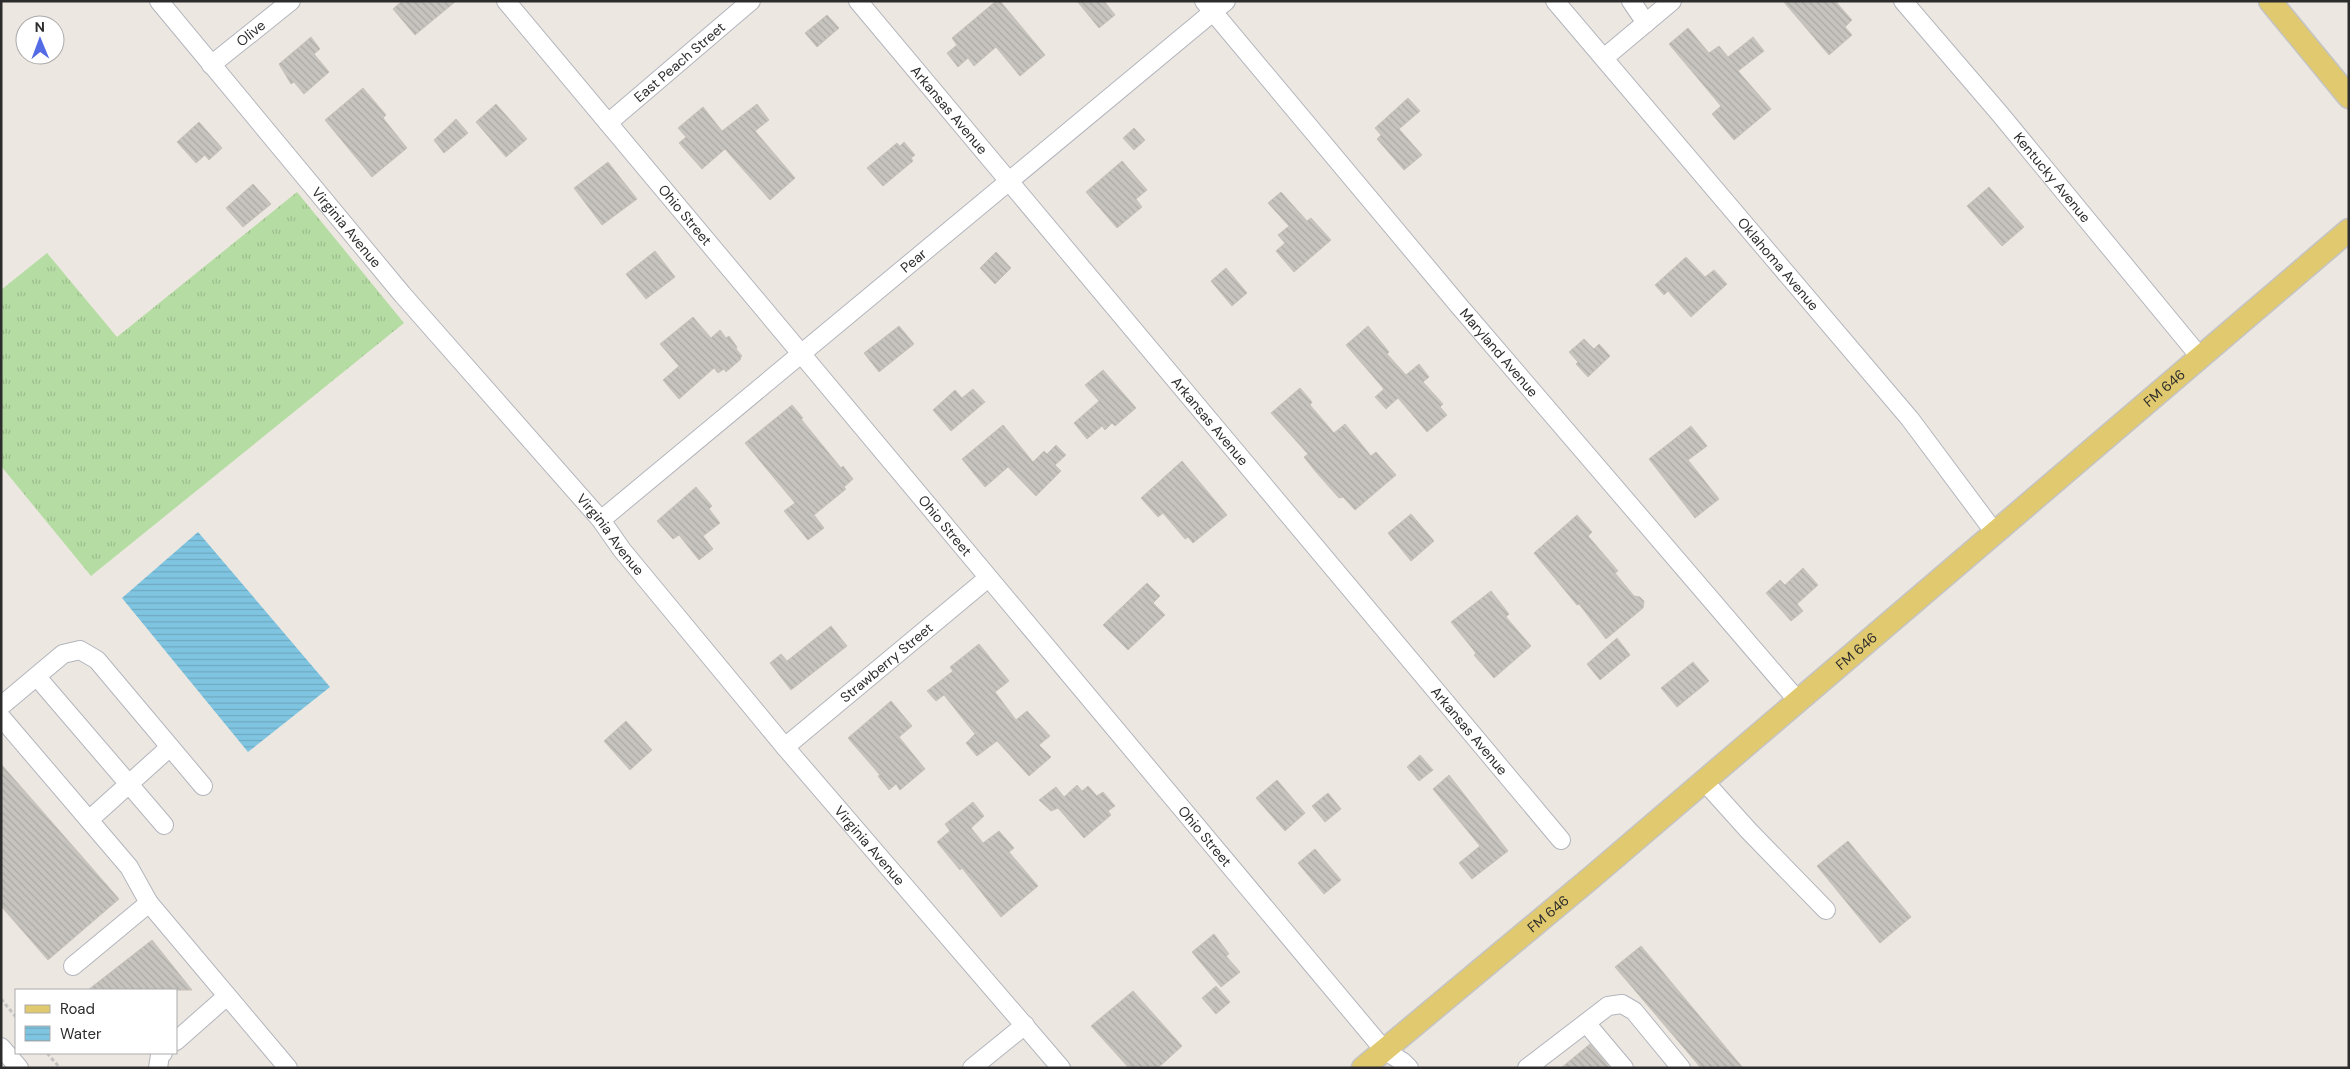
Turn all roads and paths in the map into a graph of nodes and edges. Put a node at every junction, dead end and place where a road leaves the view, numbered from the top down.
1 (158, 1) edge
2 (291, 1) edge
3 (506, 1) edge
4 (751, 1) edge
5 (858, 1) edge
6 (1555, 1) edge
7 (1630, 1) edge
8 (1672, 1) edge
9 (1903, 1) edge
10 (2270, 1) edge
11 (1214, 5) edge
12 (1646, 23) junction
13 (1604, 58) junction
14 (211, 65) junction
15 (2349, 97) edge
16 (608, 123) junction
17 (1008, 183) junction
18 (2349, 230) edge
19 (800, 354) junction
20 (2200, 357) junction
21 (601, 520) junction
22 (1995, 533) junction
23 (988, 578) junction
24 (37, 676) junction
25 (1798, 701) junction
26 (1, 706) edge
27 (1, 717) edge
28 (170, 747) junction
29 (785, 747) junction
30 (1704, 781) junction
31 (129, 784) junction
32 (202, 786) dead end
33 (89, 820) junction
34 (164, 825) dead end
35 (1561, 840) dead end
36 (149, 903) junction
37 (1826, 910) dead end
38 (73, 966) dead end
39 (227, 996) junction
40 (1, 999) edge
41 (15, 1016) edge
42 (1586, 1023) junction
43 (1025, 1025) junction
44 (178, 1039) edge
45 (1, 1047) edge
46 (1384, 1050) junction
47 (48, 1054) edge
48 (162, 1054) edge
49 (19, 1068) edge
50 (60, 1068) edge
51 (158, 1068) edge
52 (288, 1068) edge
53 (972, 1068) edge
54 (1061, 1068) edge
55 (1362, 1068) edge
56 (1409, 1068) edge
57 (1527, 1068) edge
58 (1624, 1068) edge
59 (1681, 1068) edge

1 - 14 street, Virginia Avenue
2 - 14 street, Olive
3 - 16 street, Ohio Street
4 - 16 street, East Peach Street
5 - 17 street, Arkansas Avenue
6 - 13 street, Oklahoma Avenue
7 - 12 street
8 - 12 street
9 - 20 street, Kentucky Avenue
10 - 15 main road
11 - 17 street, Pear
11 - 25 street, Maryland Avenue
12 - 13 street
13 - 22 street, Oklahoma Avenue
14 - 21 street, Virginia Avenue
16 - 19 street, Ohio Street
17 - 19 street, Pear
17 - 35 street, Arkansas Avenue
18 - 20 main road, FM 646 / FM 646
19 - 21 street, Pear
19 - 23 street, Ohio Street
20 - 22 main road, FM 646 / FM 646
21 - 29 street, Virginia Avenue
22 - 25 main road, FM 646 / FM 646
23 - 29 street, Strawberry Street
23 - 46 street, Ohio Street
24 - 26 street
24 - 28 street
24 - 31 street
25 - 30 main road, FM 646 / FM 646
27 - 33 street
28 - 31 street
28 - 32 street
29 - 43 street, Virginia Avenue
30 - 37 street
30 - 46 main road, FM 646 / FM 646
31 - 33 street
31 - 34 street
33 - 36 street
36 - 38 street
36 - 39 street
39 - 44 street
39 - 52 street
40 - 41 path
42 - 57 street
42 - 58 street
42 - 59 street
43 - 53 street
43 - 54 street, Virginia Avenue
45 - 49 street
46 - 55 main road, FM 646 / FM 646
46 - 56 street, Ohio Street
47 - 50 path
48 - 51 street

